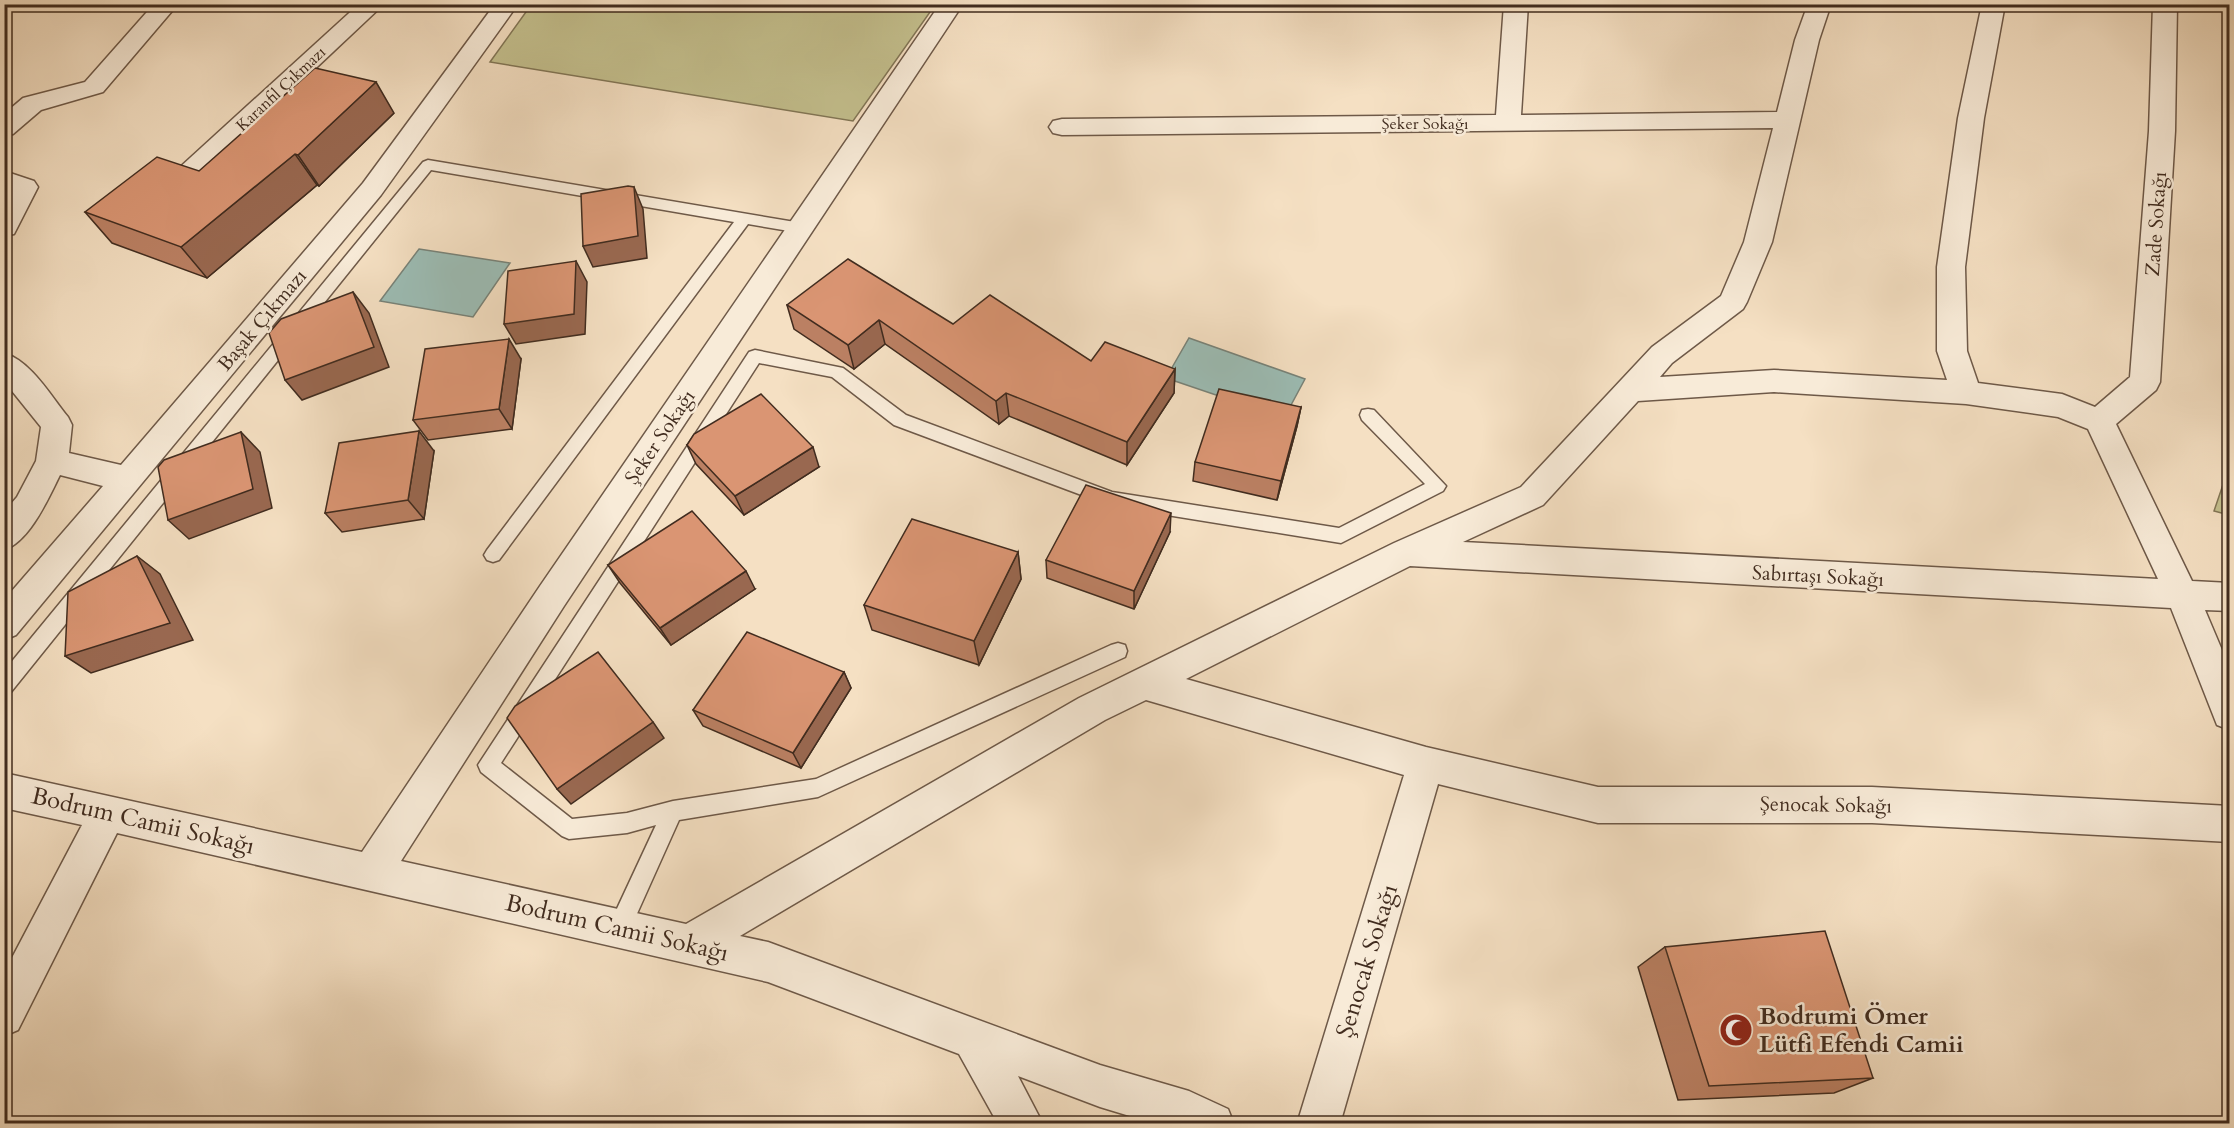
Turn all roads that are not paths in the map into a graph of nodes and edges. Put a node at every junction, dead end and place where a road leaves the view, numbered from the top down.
1 (167, 4) edge
2 (373, 4) edge
3 (507, 4) edge
4 (952, 4) edge
5 (1516, 4) edge
6 (1820, 4) edge
7 (1995, 4) edge
8 (2165, 4) edge
9 (1788, 120) junction
10 (1508, 123) junction
11 (1062, 127) dead end
12 (4, 128) edge
13 (188, 174) edge
14 (4, 180) edge
15 (744, 219) junction
16 (4, 227) edge
17 (801, 228) junction
18 (4, 364) edge
19 (1630, 390) junction
20 (1966, 393) junction
21 (1368, 415) dead end
22 (2099, 421) junction
23 (52, 461) junction
24 (128, 479) junction
25 (4, 537) edge
26 (1406, 553) junction
27 (493, 555) dead end
28 (2183, 596) junction
29 (2229, 597) edge
30 (4, 625) edge
31 (1119, 651) dead end
32 (1146, 684) junction
33 (4, 686) edge
34 (2229, 714) edge
35 (1426, 764) junction
36 (4, 790) edge
37 (673, 811) junction
38 (108, 813) junction
39 (2229, 824) edge
40 (371, 872) junction
41 (619, 928) junction
42 (689, 944) junction
43 (4, 1016) edge
44 (973, 1038) junction
45 (1193, 1120) edge
46 (1022, 1124) edge
47 (1318, 1124) edge

1 - 12 street
2 - 13 street, Karanfil Çıkmazı
3 - 24 street, Başak Çıkmazı
4 - 17 street, Şeker Sokağı
5 - 10 street
6 - 9 street
7 - 20 street
8 - 22 street, Zade Sokağı
9 - 10 street, Şeker Sokağı
9 - 19 street
10 - 11 street, Şeker Sokağı
14 - 16 street
15 - 17 lane
15 - 27 lane
15 - 33 lane
17 - 40 street, Şeker Sokağı
18 - 23 street
19 - 20 street
19 - 26 street
20 - 22 street
21 - 37 lane
22 - 28 street
23 - 24 street
23 - 25 street
24 - 30 street, Başak Çıkmazı
26 - 28 street, Sabırtaşı Sokağı
26 - 32 street
28 - 29 street, Sabırtaşı Sokağı
28 - 34 street
31 - 37 lane
32 - 35 street, Şenocak Sokağı
32 - 42 street
35 - 39 street, Şenocak Sokağı
35 - 47 street, Şenocak Sokağı
36 - 38 street, Bodrum Camii Sokağı
37 - 41 lane
38 - 40 street, Bodrum Camii Sokağı
38 - 43 street
40 - 41 street, Bodrum Camii Sokağı
41 - 42 street, Bodrum Camii Sokağı
42 - 44 street, Bodrum Camii Sokağı
44 - 45 street, Bodrum Camii Sokağı
44 - 46 street

